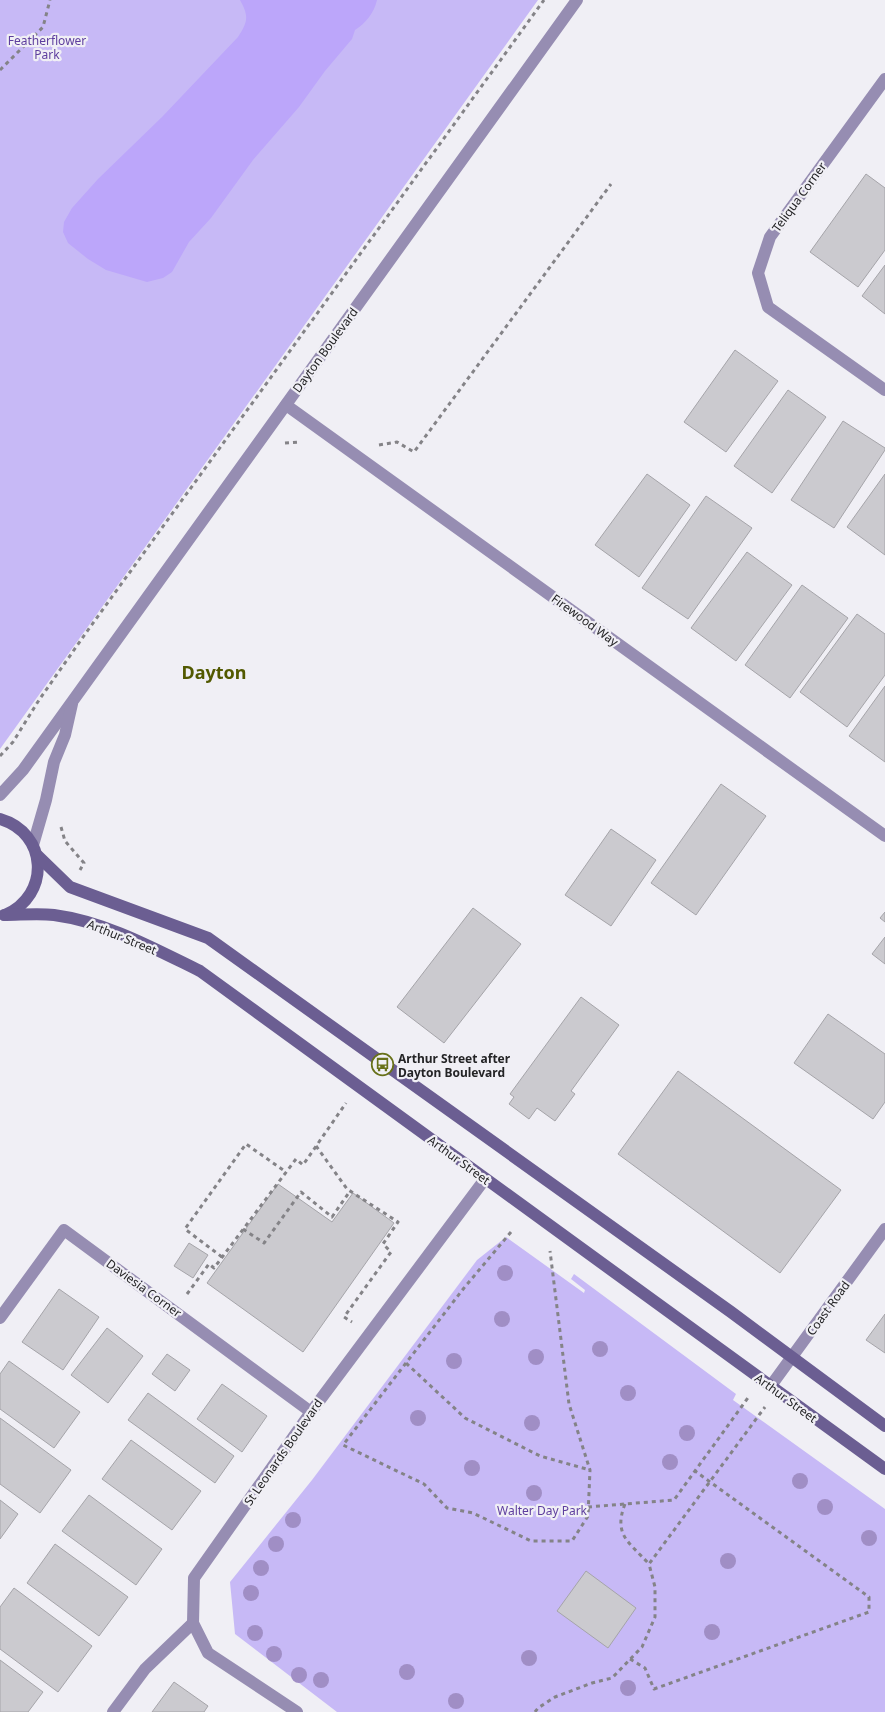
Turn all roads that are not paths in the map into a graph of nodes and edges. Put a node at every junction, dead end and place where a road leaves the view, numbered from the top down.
1 (577, 0) edge
2 (885, 79) edge
3 (885, 390) edge
4 (286, 404) junction
5 (73, 699) junction
6 (0, 796) edge
7 (0, 819) edge
8 (885, 836) edge
9 (35, 850) junction
10 (2, 916) edge
11 (485, 1179) junction
12 (885, 1229) edge
13 (0, 1318) edge
14 (793, 1357) junction
15 (770, 1387) junction
16 (311, 1412) junction
17 (885, 1426) edge
18 (885, 1469) edge
19 (193, 1624) junction
20 (112, 1712) edge
21 (297, 1712) edge

1 - 4 street, Dayton Boulevard
2 - 3 street, Teliqua Corner
4 - 5 street, Dayton Boulevard
4 - 8 street, Firewood Way
5 - 6 street, Dayton Boulevard
5 - 9 street, Dayton Boulevard
7 - 9 street
9 - 10 street
9 - 14 street
10 - 11 street, Arthur Street
11 - 15 street, Arthur Street
11 - 16 street, St Leonards Boulevard
12 - 14 street, Coast Road
13 - 16 street, Daviesia Corner
14 - 15 street, Coast Road
14 - 17 street
15 - 18 street, Arthur Street
16 - 19 street, St Leonards Boulevard
19 - 20 street
19 - 21 street, St Leonards Boulevard

